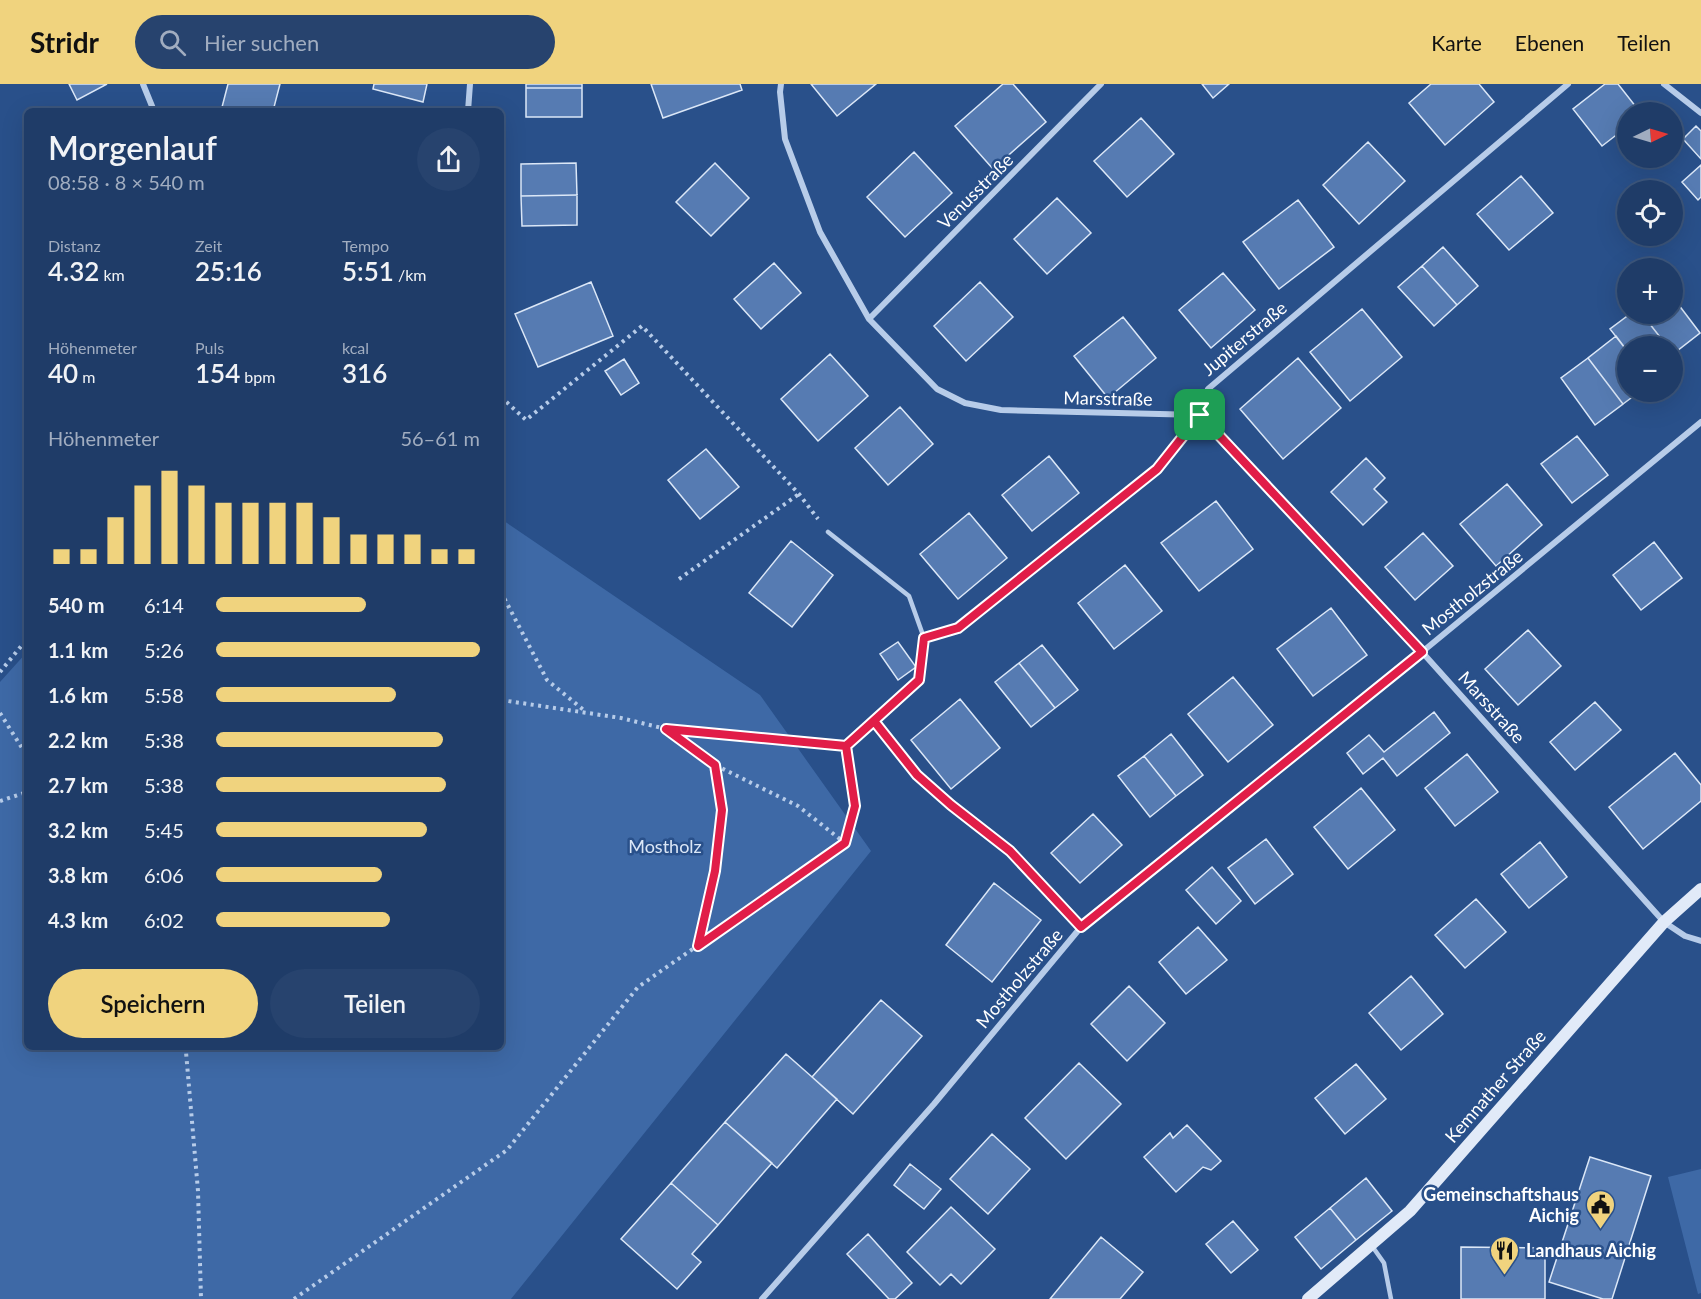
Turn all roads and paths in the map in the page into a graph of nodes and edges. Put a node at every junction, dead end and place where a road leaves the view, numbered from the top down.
1 (143, 84) edge
2 (470, 84) edge
3 (781, 84) edge
4 (1101, 84) edge
5 (1568, 84) edge
6 (1664, 84) edge
7 (153, 108) edge
8 (468, 108) edge
9 (1701, 113) edge
10 (869, 319) junction
11 (504, 400) edge
12 (1200, 415) junction
13 (1701, 422) edge
14 (799, 494) junction
15 (828, 532) joint
16 (679, 579) dead end
17 (504, 598) edge
18 (924, 638) junction
19 (24, 643) edge
20 (1422, 652) junction
21 (0, 672) edge
22 (504, 700) edge
23 (587, 712) junction
24 (0, 713) edge
25 (874, 721) junction
26 (666, 729) junction
27 (846, 746) junction
28 (24, 751) edge
29 (715, 765) junction
30 (24, 793) edge
31 (0, 801) edge
32 (845, 843) junction
33 (1701, 889) edge
34 (1664, 922) junction
35 (1081, 927) junction
36 (1701, 941) edge
37 (698, 946) junction
38 (185, 1050) edge
39 (1371, 1245) junction
40 (201, 1299) edge
41 (294, 1299) edge
42 (762, 1299) edge
43 (1308, 1299) edge
44 (1391, 1299) edge

1 - 7 street
2 - 8 street
3 - 10 street, Marsstraße
4 - 10 street, Venusstraße
5 - 12 street, Jupiterstraße
6 - 9 street
10 - 12 street, Marsstraße
11 - 14 path
12 - 18 street, Jupiterstraße
12 - 20 street, Marsstraße
13 - 20 street, Mostholzstraße
14 - 15 path
14 - 16 path
15 - 18 lane
17 - 23 path
18 - 25 path
19 - 21 path
20 - 34 street, Marsstraße
20 - 35 street, Mostholzstraße
22 - 23 path
23 - 26 path
24 - 28 path
25 - 27 path
25 - 35 path
26 - 27 path
26 - 29 path
27 - 32 path
29 - 32 path
29 - 37 path
30 - 31 path
32 - 37 path
33 - 34 main road, Kemnather Straße
34 - 36 street, Marsstraße
34 - 39 main road, Kemnather Straße
35 - 42 street, Mostholzstraße
37 - 41 path
38 - 40 path
39 - 43 main road, Kemnather Straße
39 - 44 lane

